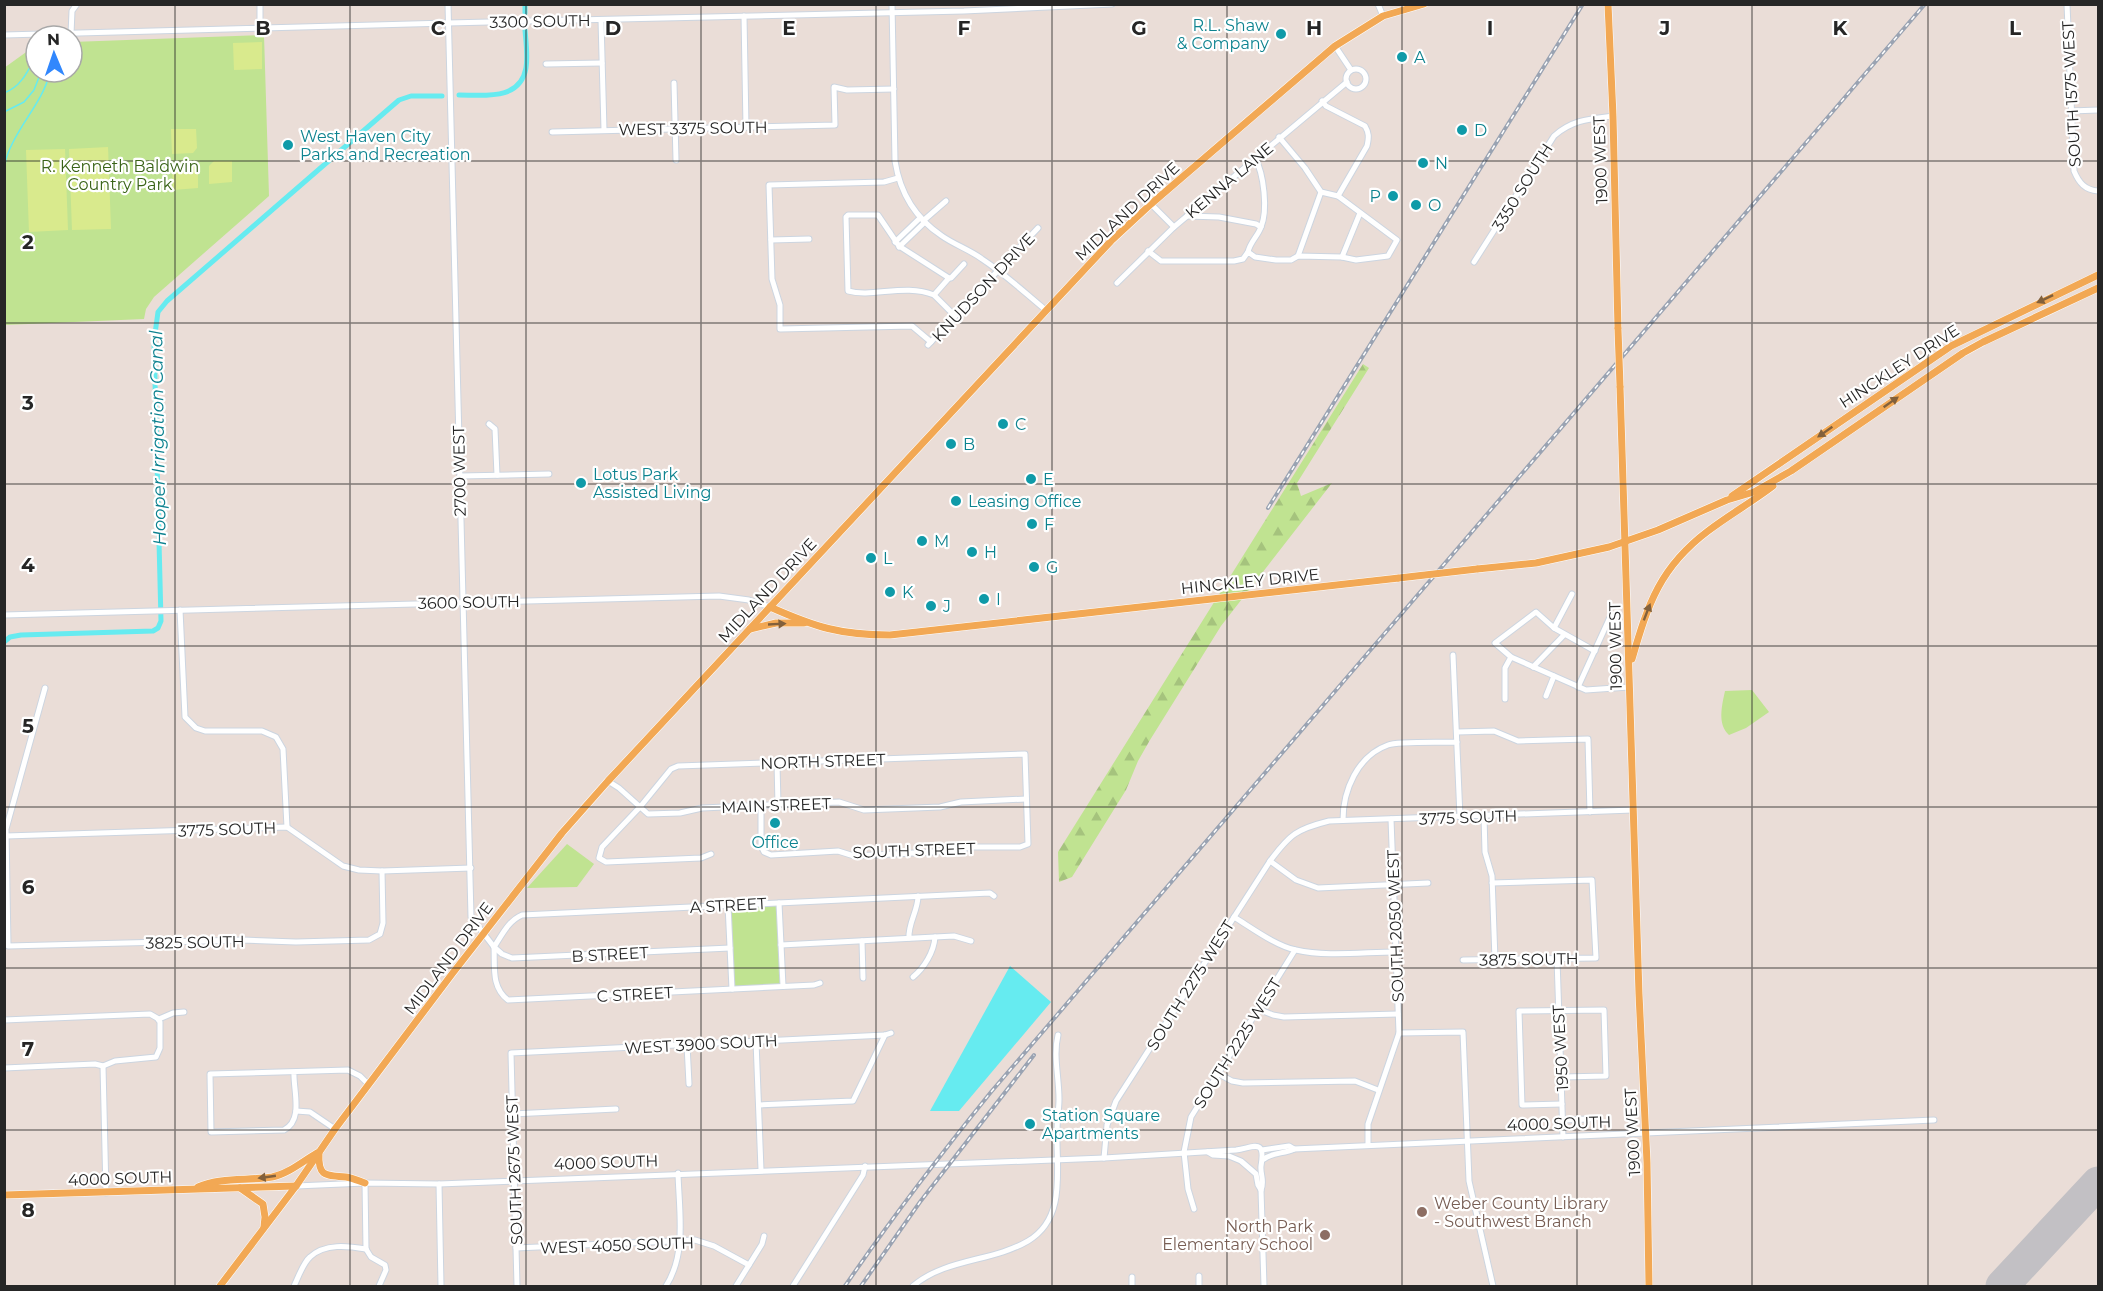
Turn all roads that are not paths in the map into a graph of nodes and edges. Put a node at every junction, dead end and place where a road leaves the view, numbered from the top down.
1 (77, 4) edge
2 (260, 4) edge
3 (448, 4) edge
4 (892, 4) edge
5 (1112, 4) edge
6 (1378, 4) edge
7 (1424, 4) edge
8 (1608, 4) edge
9 (2067, 4) edge
10 (1060, 5) edge
11 (893, 12) junction
12 (744, 16) junction
13 (1383, 16) junction
14 (601, 20) junction
15 (448, 23) junction
16 (71, 24) edge
17 (260, 28) junction
18 (84, 34) edge
19 (4, 35) edge
20 (24, 35) edge
21 (1335, 46) junction
22 (602, 63) junction
23 (546, 64) dead end
24 (1351, 70) junction
25 (1347, 82) junction
26 (674, 83) dead end
27 (894, 89) junction
28 (1322, 101) junction
29 (2098, 110) edge
30 (2071, 111) junction
31 (1613, 116) junction
32 (746, 127) junction
33 (675, 129) junction
34 (604, 130) junction
35 (552, 132) dead end
36 (1279, 138) junction
37 (1255, 158) junction
38 (676, 160) dead end
39 (898, 178) junction
40 (2098, 191) edge
41 (1321, 192) junction
42 (1338, 196) junction
43 (946, 201) dead end
44 (1151, 204) junction
45 (1360, 213) junction
46 (1186, 216) junction
47 (923, 220) junction
48 (1174, 227) junction
49 (1261, 227) junction
50 (1038, 228) dead end
51 (809, 239) dead end
52 (771, 240) junction
53 (897, 244) junction
54 (1148, 251) junction
55 (1248, 252) junction
56 (1298, 256) junction
57 (1342, 257) junction
58 (1474, 262) dead end
59 (964, 264) dead end
60 (998, 270) junction
61 (2098, 275) edge
62 (949, 278) junction
63 (1117, 283) dead end
64 (2098, 288) edge
65 (934, 295) junction
66 (1047, 311) junction
67 (955, 316) junction
68 (489, 424) dead end
69 (1791, 471) junction
70 (549, 474) dead end
71 (497, 475) junction
72 (460, 476) junction
73 (1727, 500) junction
74 (1625, 541) junction
75 (1572, 594) dead end
76 (464, 602) junction
77 (770, 606) junction
78 (180, 610) junction
79 (4, 615) edge
80 (1611, 615) dead end
81 (807, 623) junction
82 (1554, 628) junction
83 (749, 630) junction
84 (1564, 635) junction
85 (1595, 651) junction
86 (1453, 655) dead end
87 (1511, 657) junction
88 (1533, 667) junction
89 (1629, 668) junction
90 (1554, 676) junction
91 (1578, 687) junction
92 (1629, 687) junction
93 (45, 688) dead end
94 (1546, 696) dead end
95 (1505, 699) dead end
96 (1457, 732) junction
97 (1457, 742) junction
98 (777, 763) junction
99 (608, 781) junction
100 (1026, 800) junction
101 (761, 805) junction
102 (778, 805) junction
103 (640, 807) junction
104 (1633, 810) junction
105 (1590, 812) junction
106 (1484, 816) junction
107 (1460, 817) junction
108 (1391, 819) junction
109 (1343, 820) junction
110 (287, 827) junction
111 (1304, 828) joint
112 (6, 836) edge
113 (711, 854) dead end
114 (1270, 861) junction
115 (471, 868) junction
116 (382, 871) junction
117 (1428, 883) dead end
118 (1492, 883) junction
119 (1393, 884) junction
120 (918, 896) junction
121 (994, 896) dead end
122 (779, 903) junction
123 (728, 906) junction
124 (1234, 917) junction
125 (483, 934) junction
126 (935, 937) junction
127 (909, 938) junction
128 (862, 941) junction
129 (971, 941) dead end
130 (781, 945) junction
131 (494, 947) junction
132 (730, 948) junction
133 (1294, 950) junction
134 (1396, 951) junction
135 (1557, 959) junction
136 (1463, 960) dead end
137 (1495, 960) junction
138 (913, 977) dead end
139 (863, 978) dead end
140 (820, 983) dead end
141 (783, 986) junction
142 (732, 989) junction
143 (1258, 1008) junction
144 (1557, 1011) junction
145 (184, 1012) dead end
146 (1398, 1014) junction
147 (157, 1018) junction
148 (4, 1020) edge
149 (1398, 1033) junction
150 (1058, 1035) dead end
151 (756, 1041) junction
152 (687, 1045) junction
153 (510, 1053) joint
154 (103, 1066) junction
155 (4, 1068) edge
156 (294, 1072) junction
157 (1217, 1073) junction
158 (1562, 1077) junction
159 (368, 1084) junction
160 (688, 1084) dead end
161 (1378, 1090) junction
162 (1562, 1104) junction
163 (759, 1105) junction
164 (616, 1109) dead end
165 (296, 1111) junction
166 (512, 1114) junction
167 (1589, 1119) dead end
168 (1563, 1120) junction
169 (1934, 1120) dead end
170 (335, 1129) junction
171 (1646, 1133) junction
172 (1563, 1137) junction
173 (1468, 1141) junction
174 (1368, 1145) junction
175 (1244, 1149) junction
176 (1293, 1149) junction
177 (1262, 1150) junction
178 (319, 1152) junction
179 (1184, 1152) junction
180 (1208, 1152) junction
181 (1104, 1158) junction
182 (1058, 1160) junction
183 (1241, 1161) junction
184 (1262, 1161) junction
185 (865, 1166) junction
186 (1251, 1168) junction
187 (762, 1170) junction
188 (678, 1173) junction
189 (514, 1180) junction
190 (365, 1183) junction
191 (439, 1184) junction
192 (296, 1186) junction
193 (240, 1188) junction
194 (192, 1190) junction
195 (1261, 1190) junction
196 (106, 1192) junction
197 (4, 1195) edge
198 (1194, 1209) dead end
199 (264, 1228) junction
200 (764, 1236) dead end
201 (680, 1241) junction
202 (516, 1248) junction
203 (366, 1249) junction
204 (749, 1265) junction
205 (1199, 1276) dead end
206 (1132, 1277) dead end
207 (220, 1287) edge
208 (294, 1287) edge
209 (379, 1287) edge
210 (441, 1287) edge
211 (517, 1287) edge
212 (666, 1287) edge
213 (736, 1287) edge
214 (793, 1287) edge
215 (913, 1287) edge
216 (1132, 1287) edge
217 (1199, 1287) edge
218 (1264, 1287) edge
219 (1493, 1287) edge
220 (1649, 1287) edge

1 - 16 street
2 - 17 street
3 - 15 street, 2700 WEST
4 - 11 street
5 - 10 street, 3300 SOUTH
6 - 13 street
7 - 13 main road, MIDLAND DRIVE
8 - 31 main road, 1900 WEST
9 - 30 street, SOUTH 1575 WEST
10 - 11 street, 3300 SOUTH
11 - 12 street, 3300 SOUTH
11 - 27 street
12 - 14 street, 3300 SOUTH
12 - 32 street
13 - 21 main road, MIDLAND DRIVE
14 - 15 street, 3300 SOUTH
14 - 22 street
15 - 17 street, 3300 SOUTH
15 - 72 street, 2700 WEST
17 - 18 street, 3300 SOUTH
19 - 20 street, 3300 SOUTH
21 - 24 street
21 - 44 main road, MIDLAND DRIVE
22 - 23 street
22 - 34 street
24 - 25 street
24 - 25 street
25 - 28 street, KENNA LANE
26 - 33 street
27 - 32 street, WEST 3375 SOUTH
27 - 39 street
28 - 36 street, KENNA LANE
28 - 42 street
29 - 30 street
30 - 40 street, SOUTH 1575 WEST
31 - 58 street, 3350 SOUTH
31 - 74 main road, 1900 WEST, bridge
32 - 33 street, WEST 3375 SOUTH
33 - 34 street, WEST 3375 SOUTH
33 - 38 street
34 - 35 street, WEST 3375 SOUTH
36 - 37 street, KENNA LANE
36 - 41 street
37 - 46 street, KENNA LANE
37 - 49 street
39 - 47 street
39 - 52 street
41 - 42 street
41 - 56 street
42 - 45 street
43 - 47 street
44 - 48 street
44 - 66 main road, MIDLAND DRIVE
45 - 57 street
45 - 57 street
46 - 48 street, KENNA LANE
46 - 49 street
47 - 53 street
47 - 60 street
48 - 54 street, KENNA LANE
49 - 55 street
50 - 60 street, KNUDSON DRIVE
51 - 52 street
52 - 67 street, KNUDSON DRIVE
53 - 62 street
53 - 65 street
54 - 55 street
54 - 63 street, KENNA LANE
55 - 56 street
56 - 57 street
59 - 62 street
60 - 66 street
60 - 67 street, KNUDSON DRIVE
61 -> 73 main road, HINCKLEY DRIVE
62 - 65 street
69 -> 64 main road, HINCKLEY DRIVE
65 - 67 street
66 - 77 main road, MIDLAND DRIVE
68 - 71 street
69 - 73 main road, HINCKLEY DRIVE
89 -> 69 main road
70 - 71 street
71 - 72 street
72 - 76 street, 2700 WEST
73 - 74 main road, HINCKLEY DRIVE
74 - 81 main road, HINCKLEY DRIVE, bridge
74 - 89 main road, 1900 WEST
75 - 82 street
76 - 77 street, 3600 SOUTH
76 - 78 street, 3600 SOUTH
76 - 115 street, 2700 WEST
77 - 81 main road, HINCKLEY DRIVE
77 - 83 main road, MIDLAND DRIVE
78 - 79 street, 3600 SOUTH
78 - 110 street
80 - 85 street
83 -> 81 main road
82 - 84 street
82 - 87 street
83 - 99 main road, MIDLAND DRIVE
84 - 85 street
84 - 88 street
85 - 91 street
86 - 96 street
87 - 88 street
87 - 95 street
88 - 90 street
89 - 92 main road, 1900 WEST
90 - 91 street
90 - 94 street
91 - 92 street
92 - 104 main road, 1900 WEST
93 - 112 street
96 - 97 street
96 - 105 street
97 - 107 street
97 - 109 street
98 - 100 street, NORTH STREET
98 - 102 street
98 - 103 street, NORTH STREET
99 - 103 street, MAIN STREET
99 - 125 main road, MIDLAND DRIVE
100 - 101 street, SOUTH STREET
100 - 102 street, MAIN STREET
101 - 102 street, MAIN STREET
101 - 103 street, MAIN STREET
103 - 113 street, NORTH STREET
104 - 105 street, 3775 SOUTH
104 - 171 main road, 1900 WEST
105 - 106 street, 3775 SOUTH
106 - 107 street, 3775 SOUTH
106 - 118 street
107 - 108 street, 3775 SOUTH
108 - 109 street, 3775 SOUTH
108 - 119 street, SOUTH 2050 WEST
109 - 111 street, 3775 SOUTH
110 - 112 street, 3775 SOUTH
110 - 116 street, 3775 SOUTH
111 - 114 street, SOUTH 2275 WEST
112 - 116 street, 3825 SOUTH
114 - 119 street
114 - 124 street, SOUTH 2275 WEST
115 - 116 street, 3775 SOUTH
115 - 125 street, 2700 WEST
117 - 119 street
118 - 135 street, 3875 SOUTH
118 - 137 street
119 - 134 street, SOUTH 2050 WEST
120 - 121 street, A STREET
120 - 122 street, A STREET
120 - 127 street
122 - 123 street, A STREET
122 - 130 street
123 - 131 street, A STREET
123 - 132 street
124 - 133 street
124 - 181 street, SOUTH 2275 WEST
125 - 131 street
125 - 159 main road, MIDLAND DRIVE
126 - 127 street
126 - 129 street
126 - 138 street
127 - 128 street
128 - 130 street
128 - 139 street
130 - 141 street
131 - 132 street, B STREET
131 - 142 street, C STREET
132 - 142 street
133 - 134 street
133 - 143 street, SOUTH 2225 WEST
134 - 146 street, SOUTH 2050 WEST
135 - 137 street, 3875 SOUTH
135 - 144 street, 1950 WEST
136 - 137 street, 3875 SOUTH
140 - 141 street, C STREET
141 - 142 street, C STREET
143 - 146 street
143 - 157 street, SOUTH 2225 WEST
144 - 158 street, 1950 WEST
144 - 158 street
144 - 162 street
145 - 147 street
146 - 149 street, SOUTH 2050 WEST
147 - 148 street
147 - 154 street
149 - 161 street, SOUTH 2050 WEST
149 - 173 street
150 - 182 street
151 - 152 street, WEST 3900 SOUTH
151 - 163 street
151 - 163 street, WEST 3900 SOUTH
152 - 153 street, WEST 3900 SOUTH
152 - 160 street
153 - 166 street, SOUTH 2675 WEST
154 - 155 street
154 - 196 street
156 - 159 street
156 - 165 street
156 - 165 street
157 - 161 street
157 - 179 street, SOUTH 2225 WEST
158 - 162 street, 1950 WEST
159 - 170 main road, MIDLAND DRIVE
161 - 174 street, SOUTH 2050 WEST
162 - 168 street, 1950 WEST
163 - 187 street
164 - 166 street
165 - 170 street
166 - 189 street, SOUTH 2675 WEST
167 - 168 street
168 - 172 street, 1950 WEST
169 - 171 street, 4000 SOUTH
170 - 178 main road, MIDLAND DRIVE
171 - 172 street, 4000 SOUTH
171 - 220 main road, 1900 WEST
172 - 173 street, 4000 SOUTH
173 - 174 street, 4000 SOUTH
173 - 219 street
174 - 176 street, 4000 SOUTH
175 - 177 street
175 - 180 street, 4000 SOUTH
175 - 183 street
176 - 177 street, 4000 SOUTH
176 - 184 street, 4000 SOUTH
177 - 184 street
178 - 190 main road
178 - 192 main road, MIDLAND DRIVE
178 -> 194 main road
179 - 180 street, 4000 SOUTH
179 - 181 street, 4000 SOUTH
179 - 198 street, SOUTH 2225 WEST
180 - 183 street, 4000 SOUTH
181 - 182 street, 4000 SOUTH
182 - 185 street, 4000 SOUTH
182 - 215 street
183 - 186 street
184 - 186 street
184 - 195 street
185 - 187 street, 4000 SOUTH
185 - 214 street
186 - 195 street
187 - 188 street, 4000 SOUTH
188 - 189 street, 4000 SOUTH
188 - 201 street
189 - 191 street, 4000 SOUTH
189 - 202 street, SOUTH 2675 WEST
190 - 191 street, 4000 SOUTH
190 - 192 street, 4000 SOUTH
190 - 203 street
191 - 210 street
192 - 193 main road, 4000 SOUTH
192 - 199 main road, MIDLAND DRIVE
193 - 194 main road, 4000 SOUTH
193 - 199 main road
194 - 196 main road, 4000 SOUTH
195 - 218 street
196 - 197 main road, 4000 SOUTH
199 - 207 main road, MIDLAND DRIVE
200 - 204 street
201 - 202 street, WEST 4050 SOUTH
201 - 204 street, WEST 4050 SOUTH
201 - 212 street
202 - 211 street, SOUTH 2675 WEST
203 - 208 street
203 - 209 street
204 - 213 street
205 - 217 street
206 - 216 street

